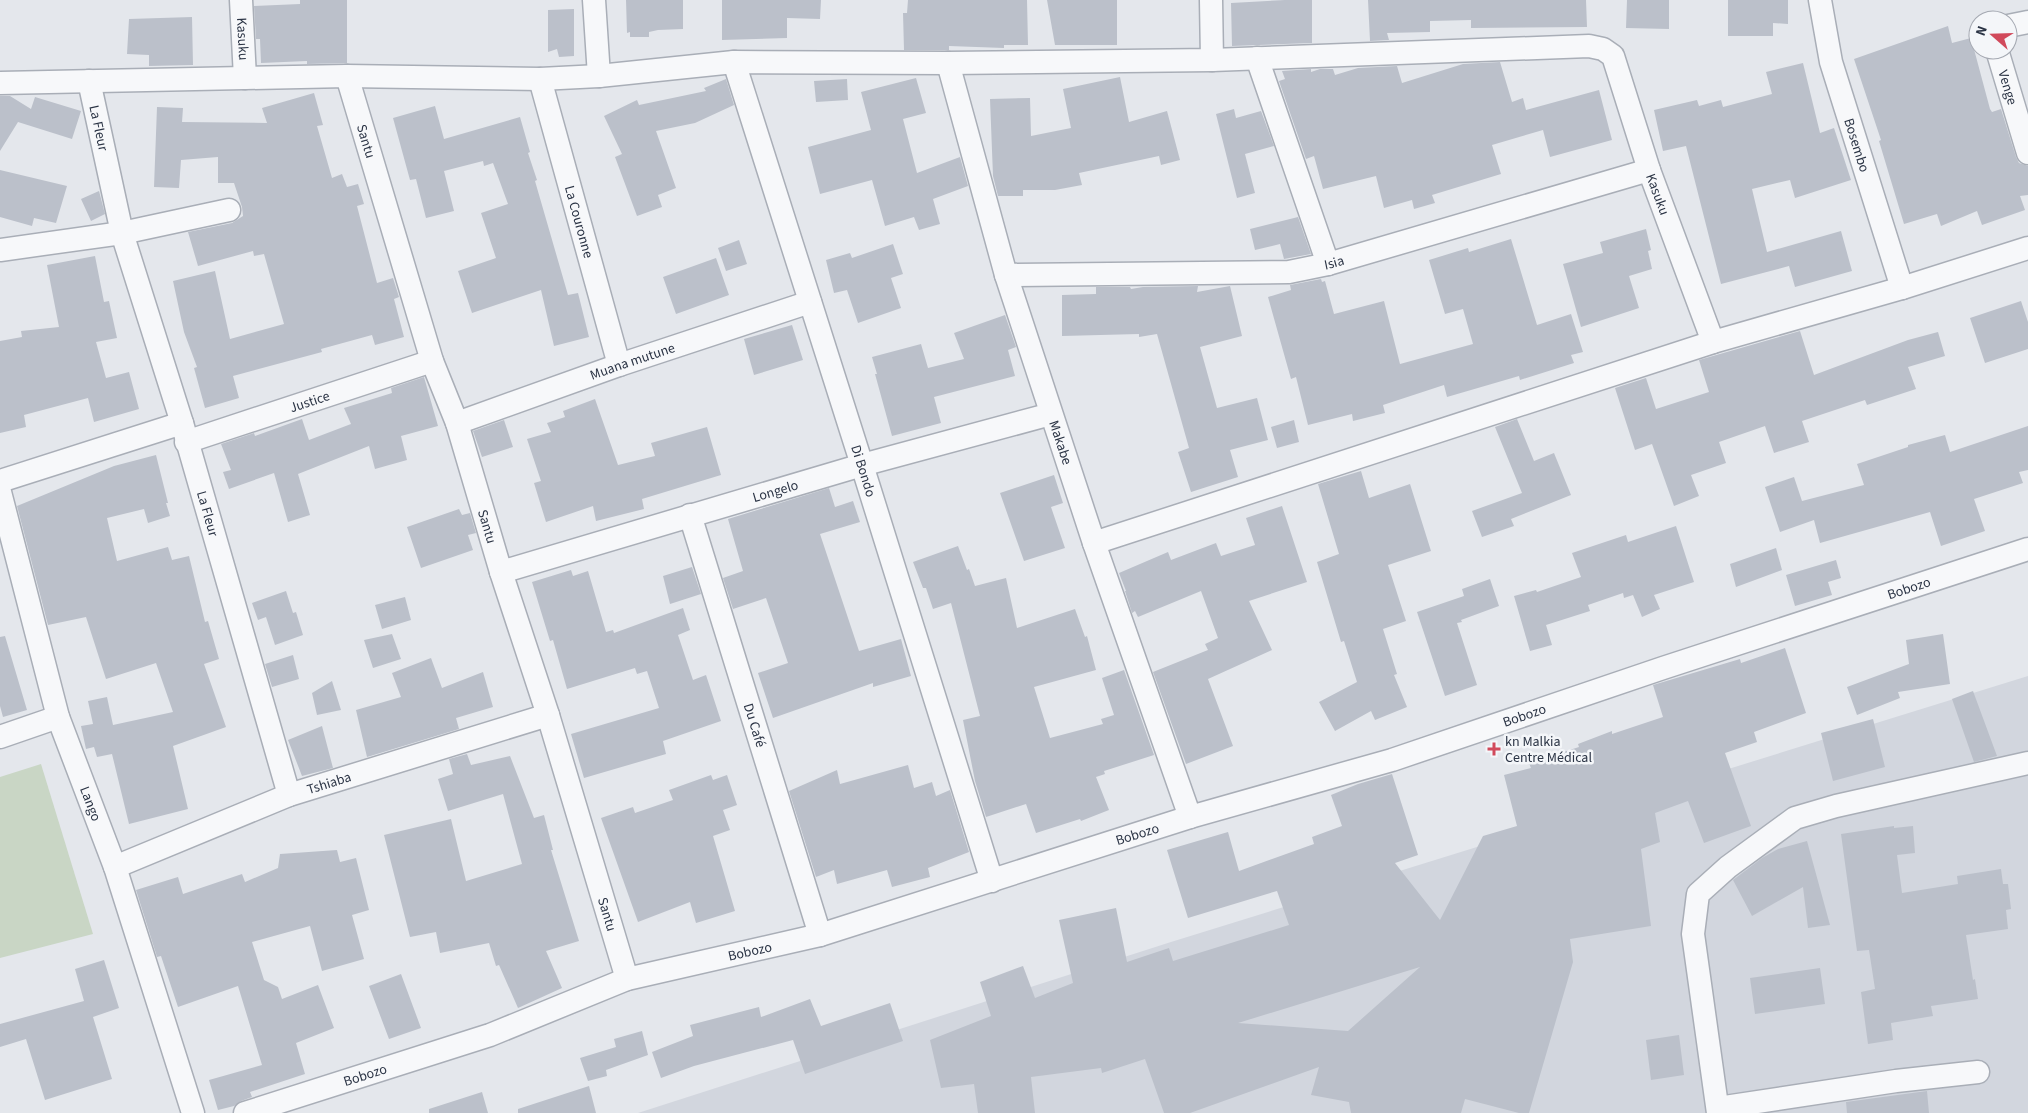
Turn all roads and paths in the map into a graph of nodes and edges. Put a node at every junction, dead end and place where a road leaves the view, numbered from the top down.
1 (241, 0) edge
2 (594, 0) edge
3 (1211, 0) edge
4 (1820, 0) edge
5 (1257, 58) junction
6 (1212, 60) junction
7 (2000, 60) edge
8 (734, 62) junction
9 (948, 63) junction
10 (347, 76) junction
11 (599, 76) junction
12 (245, 78) junction
13 (540, 79) junction
14 (90, 81) junction
15 (0, 83) edge
16 (2028, 153) edge
17 (1650, 170) junction
18 (229, 210) dead end
19 (122, 233) junction
20 (2028, 248) edge
21 (0, 250) edge
22 (1328, 264) junction
23 (1006, 275) junction
24 (1902, 288) junction
25 (810, 302) junction
26 (1713, 342) junction
27 (432, 361) junction
28 (618, 365) junction
29 (1051, 414) junction
30 (456, 423) junction
31 (184, 432) junction
32 (862, 464) junction
33 (0, 481) edge
34 (0, 492) edge
35 (690, 515) junction
36 (1094, 543) junction
37 (2028, 549) edge
38 (501, 572) junction
39 (548, 714) junction
40 (58, 717) junction
41 (0, 737) edge
42 (2028, 763) edge
43 (289, 796) junction
44 (1190, 817) junction
45 (115, 867) junction
46 (992, 881) junction
47 (820, 935) junction
48 (627, 979) junction
49 (1978, 1072) dead end
50 (1718, 1110) edge
51 (193, 1113) edge
52 (246, 1113) edge

1 - 12 street, Kasuku
2 - 11 street
3 - 6 street
4 - 24 street, Bosembo
5 - 6 street
5 - 17 street, Kasuku
5 - 22 street
6 - 9 street
7 - 16 street, Venge
8 - 9 street
8 - 11 street
8 - 25 street, Di Bondo
9 - 23 street, Makabe
10 - 12 street
10 - 13 street
10 - 27 street, Santu
11 - 13 street
12 - 14 street
13 - 28 street, La Couronne
14 - 15 street
14 - 19 street, La Fleur
17 - 22 street, Isia
17 - 26 street, Kasuku
18 - 19 street
19 - 21 street
19 - 31 street, La Fleur
20 - 24 street
22 - 23 street, Isia
23 - 29 street, Makabe
24 - 26 street
25 - 28 street, Muana mutune
25 - 32 street, Di Bondo
26 - 36 street
27 - 30 street, Santu
27 - 31 street, Justice
28 - 30 street, Muana mutune
29 - 32 street, Longelo
29 - 36 street, Makabe
30 - 38 street, Santu
31 - 33 street, Justice
31 - 43 street, La Fleur
32 - 35 street, Longelo
32 - 46 street, Di Bondo
34 - 40 street, Lango
35 - 38 street, Longelo
35 - 47 street, Du Café
36 - 44 street, Makabe
37 - 44 street, Bobozo
38 - 39 street, Santu
39 - 43 street, Tshiaba
39 - 48 street, Santu
40 - 41 street
40 - 45 street, Lango
42 - 50 street
43 - 45 street, Tshiaba
44 - 46 street, Bobozo
45 - 51 street, Lango
46 - 47 street, Bobozo
47 - 48 street, Bobozo
48 - 52 street, Bobozo
49 - 50 street

